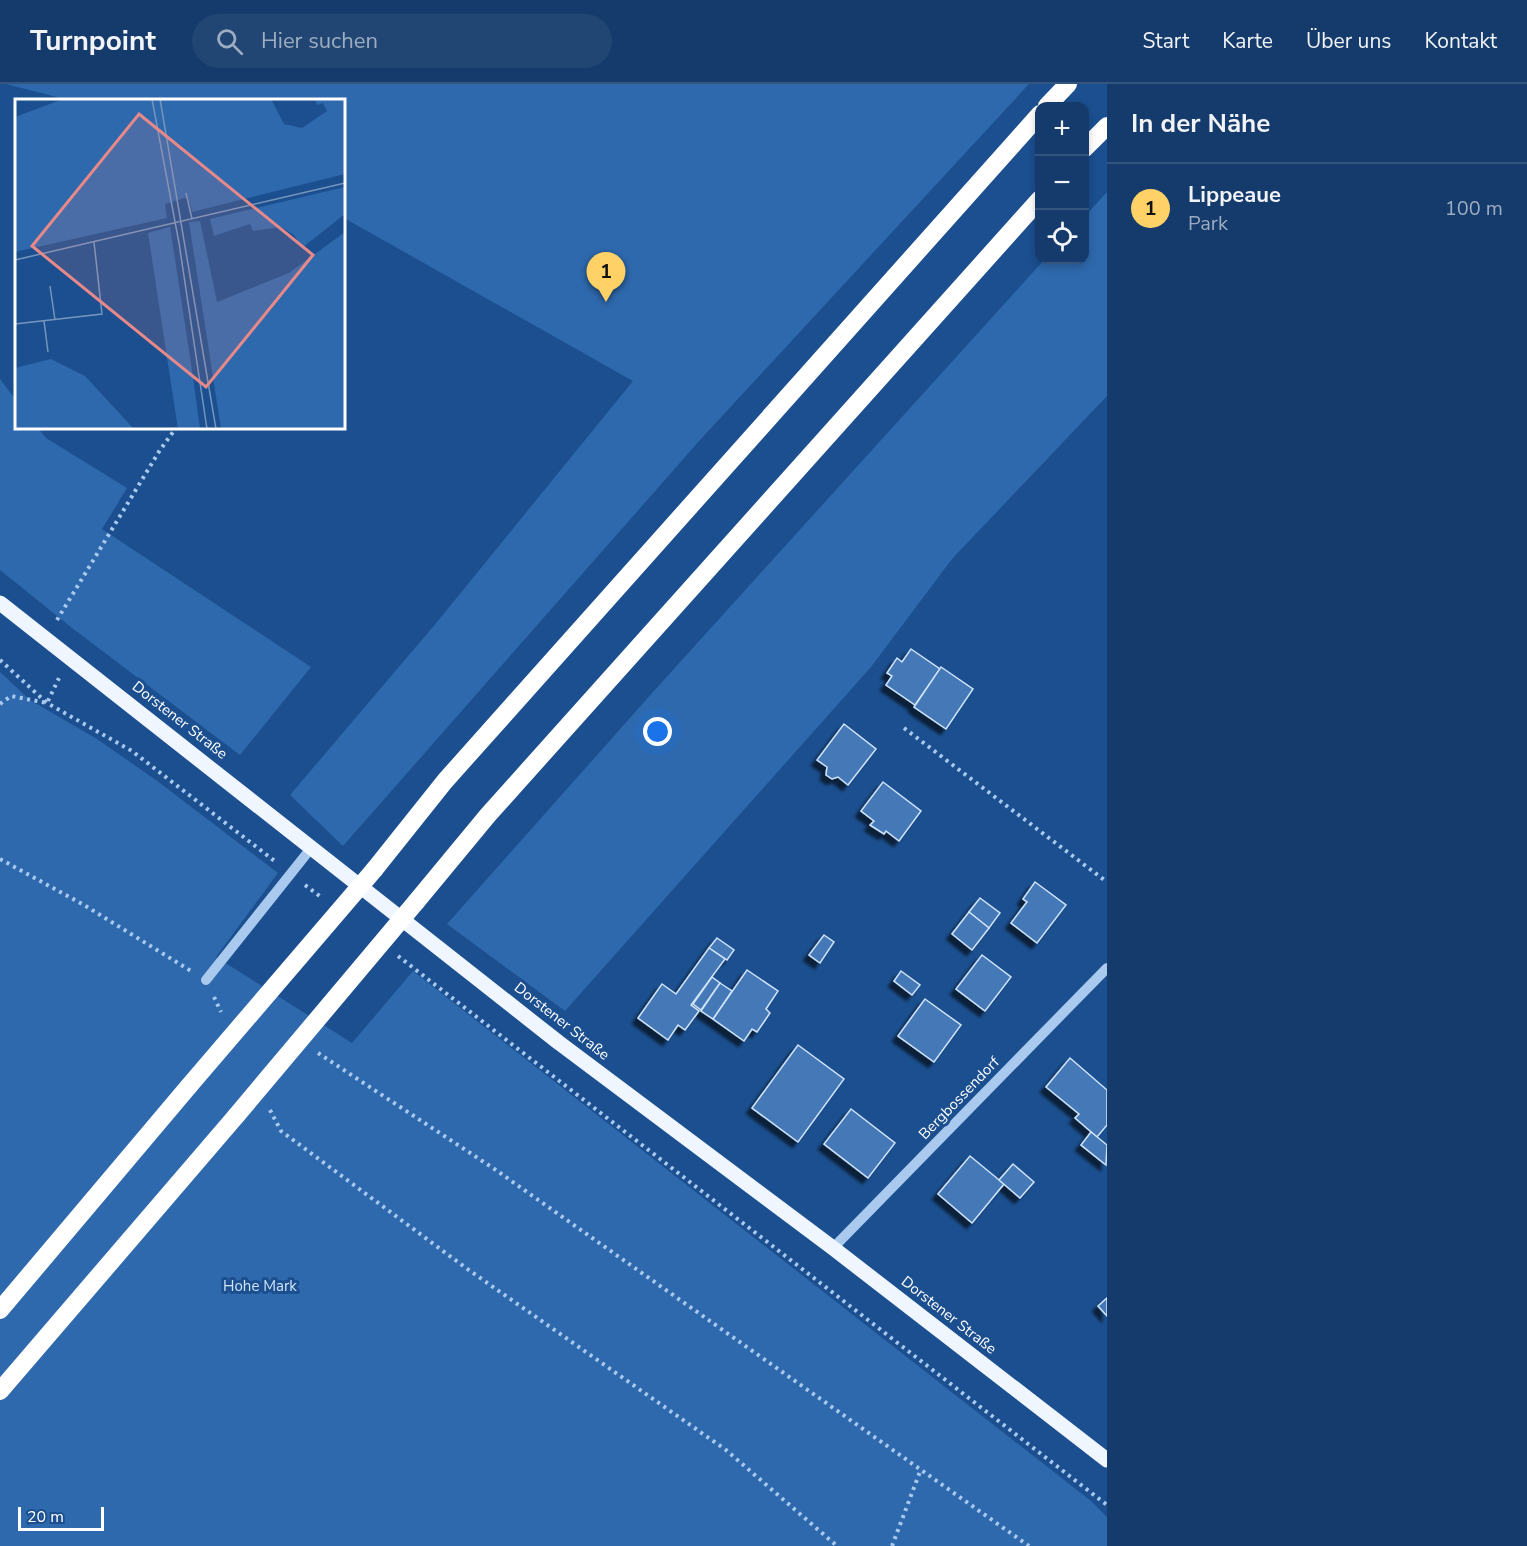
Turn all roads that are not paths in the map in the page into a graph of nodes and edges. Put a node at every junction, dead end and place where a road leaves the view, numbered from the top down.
1 (1068, 84) edge
2 (1051, 102) edge
3 (1035, 120) edge
4 (1107, 126) edge
5 (1089, 144) edge
6 (1035, 205) edge
7 (0, 603) edge
8 (312, 847) junction
9 (1107, 968) edge
10 (206, 980) road end
11 (833, 1248) junction
12 (0, 1310) edge
13 (0, 1391) edge
14 (1107, 1460) edge

1 - 2 highway
3 - 12 highway, bridge
4 - 5 highway
6 - 13 highway, bridge
7 - 8 main road, Dorstener Straße
8 - 10 street
8 - 11 main road, Dorstener Straße
9 - 11 street, Bergbossendorf
11 - 14 main road, Dorstener Straße

